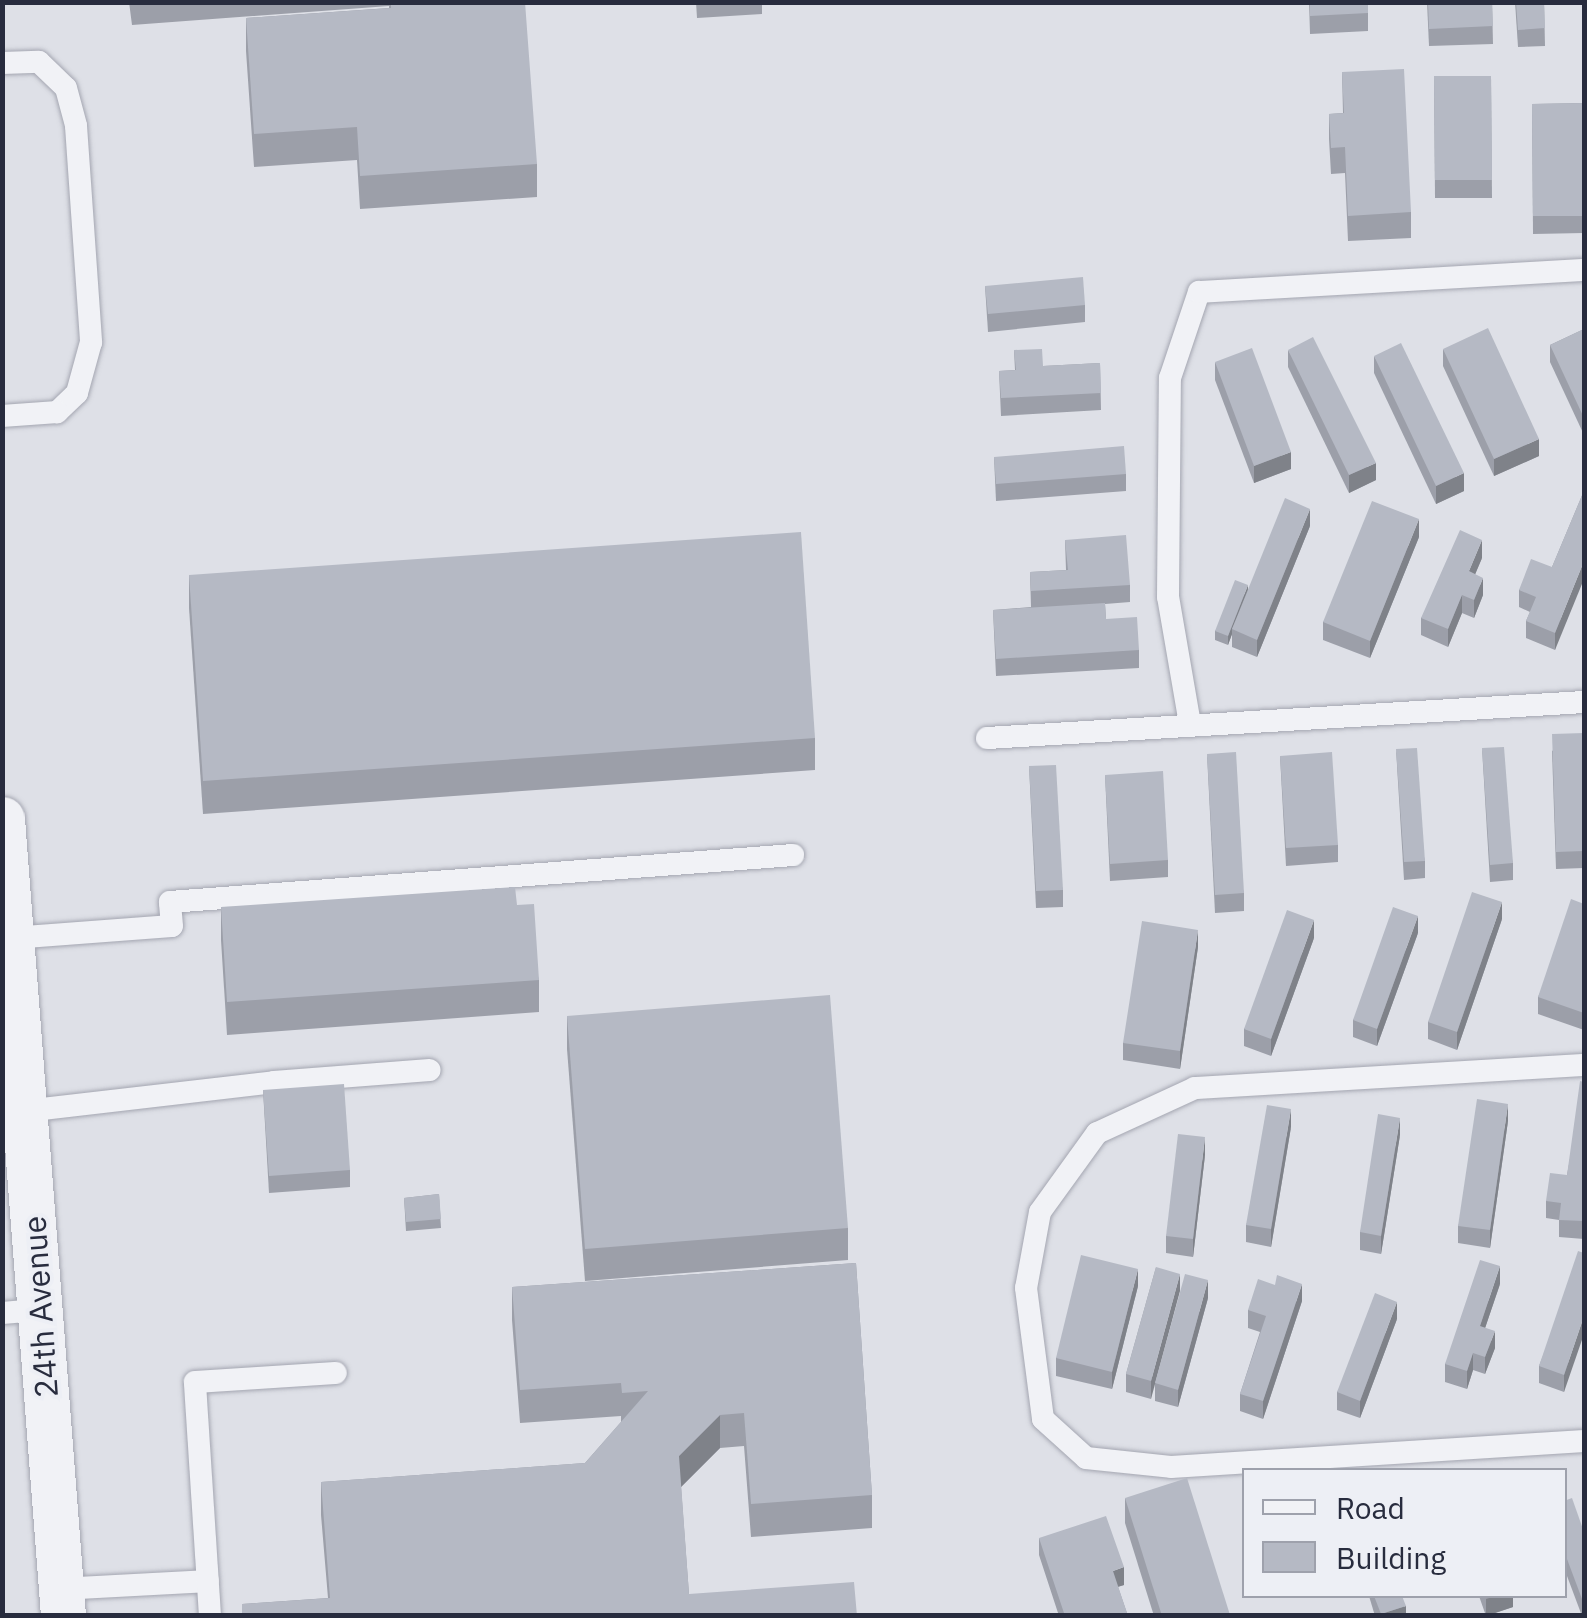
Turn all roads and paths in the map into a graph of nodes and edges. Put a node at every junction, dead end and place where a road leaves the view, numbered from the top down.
1 (2, 63) edge
2 (1584, 270) edge
3 (2, 416) edge
4 (1584, 702) edge
5 (1190, 724) junction
6 (988, 738) dead end
7 (2, 820) edge
8 (792, 856) dead end
9 (12, 938) junction
10 (1584, 1065) edge
11 (430, 1070) dead end
12 (25, 1111) junction
13 (21, 1312) edge
14 (336, 1373) dead end
15 (1584, 1441) edge
16 (208, 1581) junction
17 (62, 1602) edge
18 (210, 1616) edge

1 - 3 lane
2 - 5 lane
4 - 5 lane
5 - 6 lane
7 - 9 street, 24th Avenue
8 - 9 lane
9 - 12 street, 24th Avenue
10 - 15 lane
11 - 12 lane
12 - 13 street, 24th Avenue
13 - 17 street, 24th Avenue
14 - 16 lane
16 - 17 lane
16 - 18 lane

